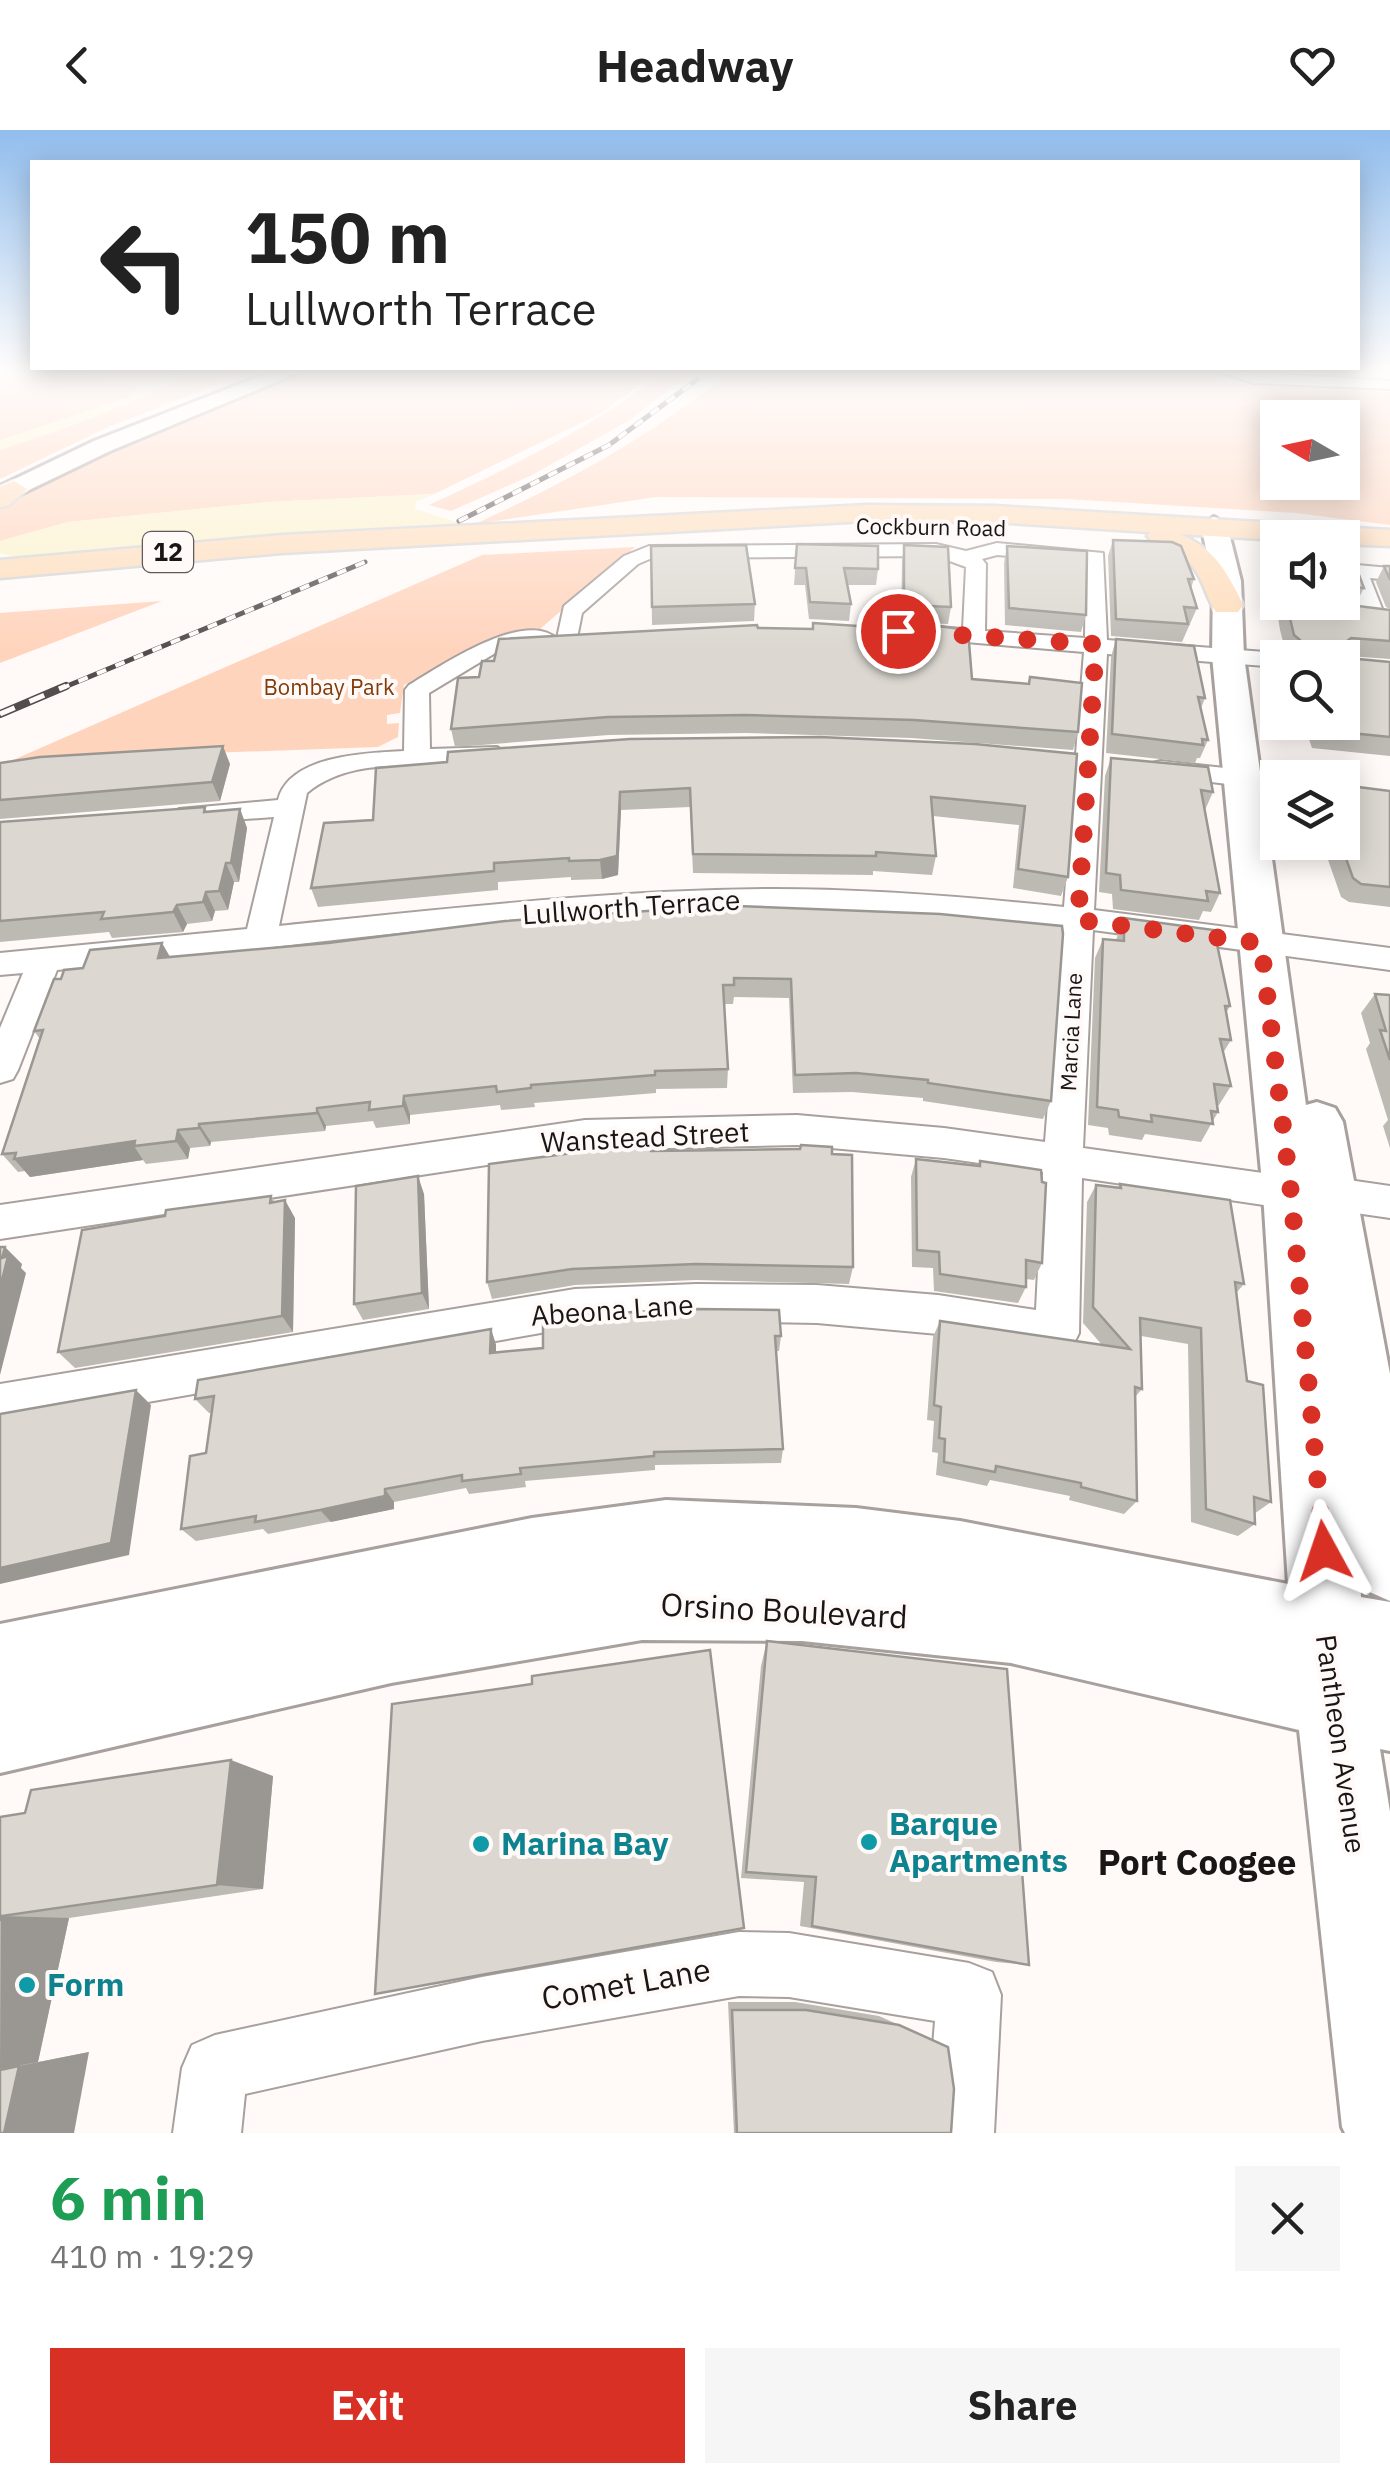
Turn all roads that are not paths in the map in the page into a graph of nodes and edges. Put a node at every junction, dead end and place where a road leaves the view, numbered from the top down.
1 (59, 463) edge
2 (68, 463) edge
3 (4, 493) edge
4 (584, 528) junction
5 (1161, 536) junction
6 (1390, 538) edge
7 (1249, 542) edge
8 (336, 543) junction
9 (1360, 554) edge
10 (966, 557) junction
11 (1390, 557) edge
12 (0, 569) edge
13 (1390, 574) edge
14 (0, 580) edge
15 (1226, 604) junction
16 (1382, 617) edge
17 (889, 631) edge
18 (974, 635) junction
19 (1096, 644) junction
20 (1252, 658) edge
21 (519, 754) edge
22 (418, 760) junction
23 (1260, 760) edge
24 (1078, 761) junction
25 (1260, 780) edge
26 (291, 807) junction
27 (163, 817) edge
28 (1269, 860) edge
29 (1078, 920) junction
30 (261, 938) junction
31 (1276, 945) junction
32 (1390, 959) edge
33 (44, 961) junction
34 (0, 964) edge
35 (0, 1070) edge
36 (1063, 1160) junction
37 (1310, 1193) junction
38 (1390, 1202) edge
39 (0, 1222) edge
40 (0, 1406) edge
41 (1390, 1564) edge
42 (0, 1662) edge
43 (1360, 1670) edge
44 (0, 1734) edge
45 (1390, 2127) edge
46 (207, 2133) edge
47 (960, 2133) edge

1 - 3 main road
2 - 3 main road
4 - 5 main road, Cockburn Road / 12
4 - 7 main road, Cockburn Road / 12
4 - 8 main road, Cockburn Road / 12
5 - 7 main road, Cockburn Road / 12
5 - 15 main road
6 - 7 main road, Cockburn Road / 12
7 - 15 main road, Pantheon Avenue
7 - 20 main road, Pantheon Avenue
8 - 12 main road, Cockburn Road / 12
8 - 14 main road, Cockburn Road / 12
9 - 11 main road
10 - 18 street
10 - 19 street, Marcia Lane
10 - 22 street
13 - 16 street
15 - 20 main road, Pantheon Avenue
17 - 18 street
18 - 19 street
19 - 20 street
19 - 24 street, Marcia Lane
20 - 23 main road, Pantheon Avenue
21 - 22 street
22 - 26 street
24 - 25 street
24 - 29 street, Marcia Lane
26 - 27 street
26 - 30 street
28 - 31 main road, Pantheon Avenue
29 - 30 street, Lullworth Terrace
29 - 31 street, Lullworth Terrace
29 - 36 street, Marcia Lane
30 - 33 street, Lullworth Terrace
31 - 32 street, Lullworth Terrace
31 - 37 main road, Pantheon Avenue
33 - 34 street, Lullworth Terrace
33 - 35 street
36 - 37 street, Wanstead Street
36 - 39 street, Wanstead Street
36 - 40 street, Abeona Lane
37 - 38 street, Wanstead Street
37 - 41 main road, Pantheon Avenue
37 - 43 main road, Pantheon Avenue
42 - 43 main road
43 - 44 main road, Orsino Boulevard
43 - 45 main road, Pantheon Avenue
46 - 47 street, Comet Lane

